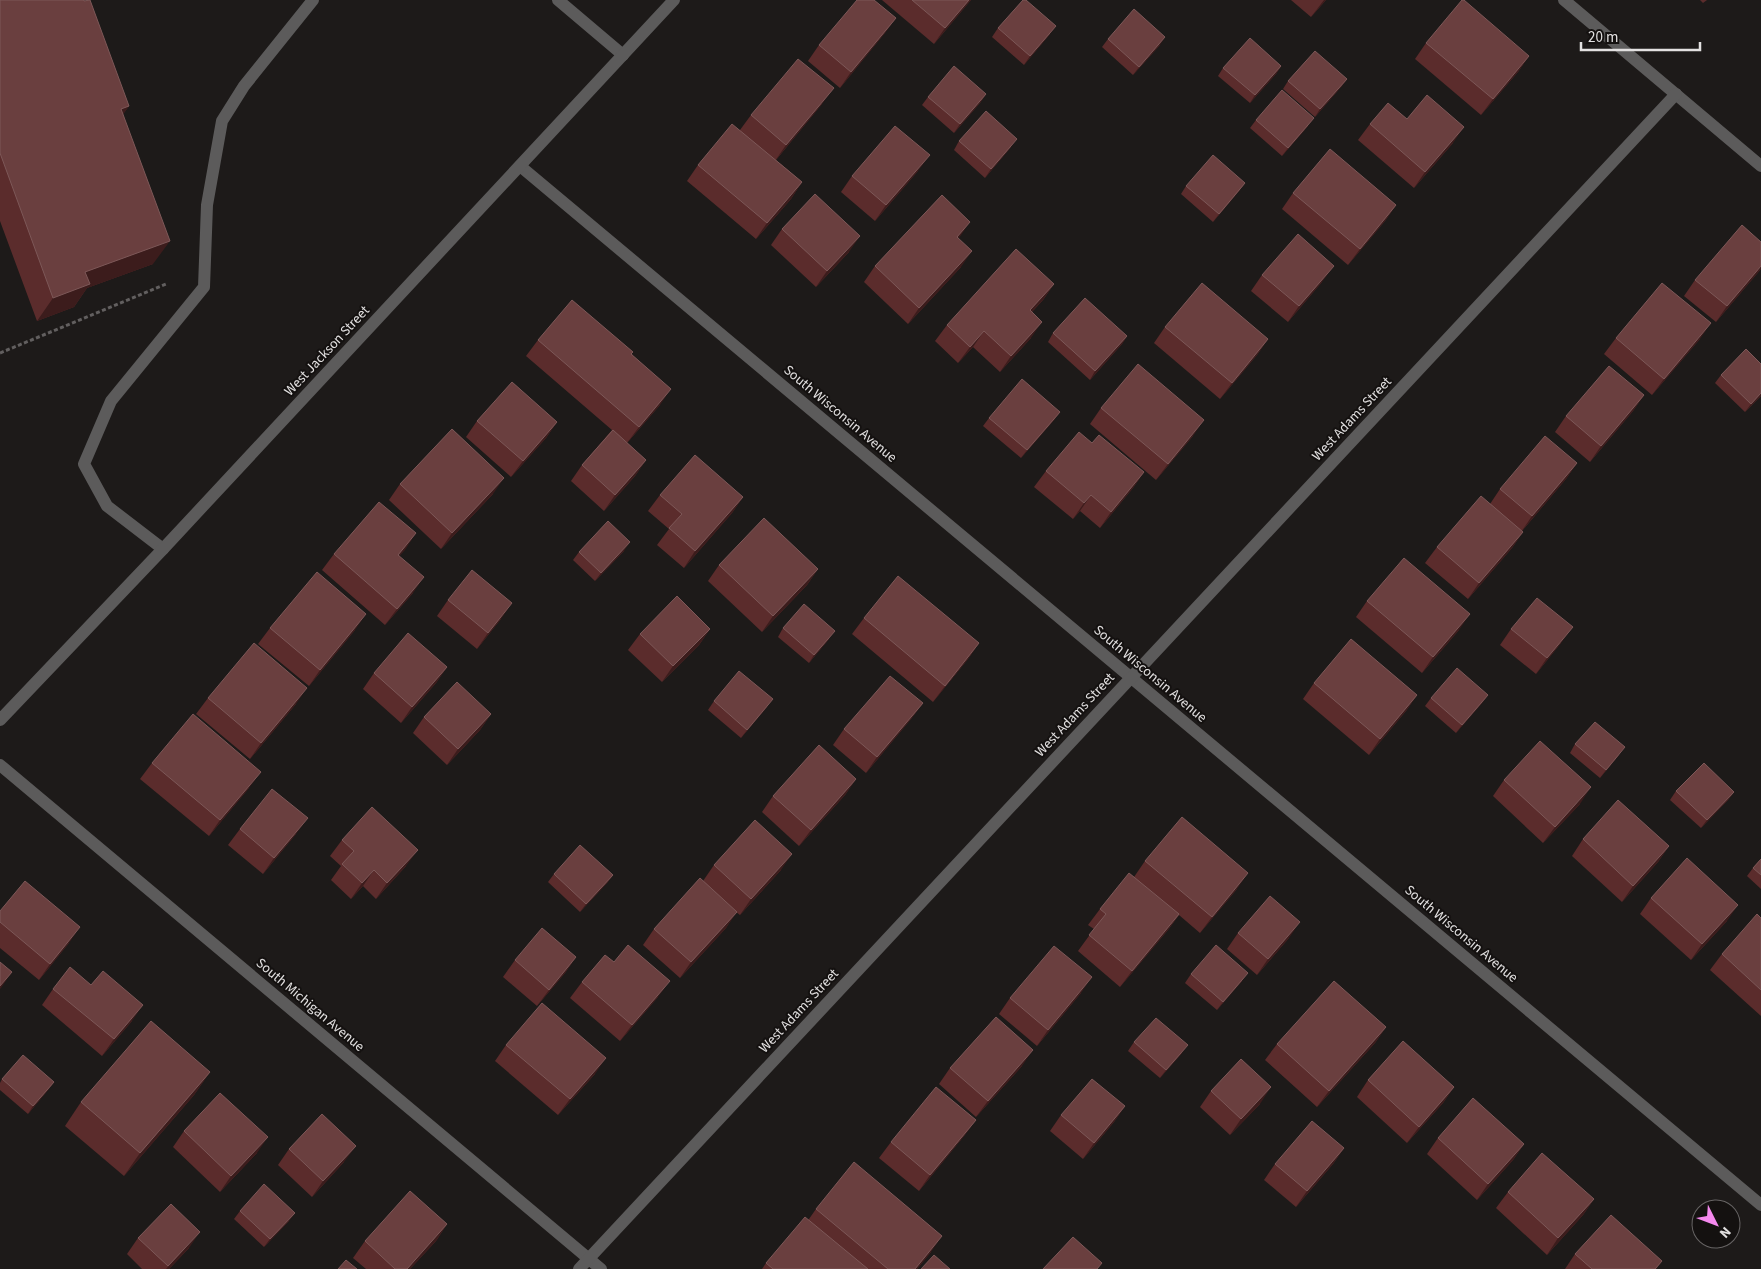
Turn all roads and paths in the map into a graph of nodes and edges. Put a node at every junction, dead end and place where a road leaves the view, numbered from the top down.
1 (313, 0) edge
2 (558, 0) edge
3 (674, 0) edge
4 (1564, 0) edge
5 (623, 55) junction
6 (1676, 94) junction
7 (520, 166) junction
8 (1761, 166) edge
9 (166, 284) dead end
10 (0, 353) edge
11 (163, 549) junction
12 (1131, 678) junction
13 (0, 720) edge
14 (0, 765) edge
15 (1761, 1205) edge
16 (588, 1258) junction
17 (578, 1269) edge
18 (601, 1269) edge

1 - 11 street
2 - 5 street
3 - 5 street, West Jackson Street
4 - 6 street
5 - 7 street, West Jackson Street
6 - 8 street
6 - 12 street, West Adams Street
7 - 11 street, West Jackson Street
7 - 12 street, South Wisconsin Avenue
9 - 10 path
11 - 13 street, West Jackson Street
12 - 15 street, South Wisconsin Avenue
12 - 16 street, West Adams Street
14 - 16 street, South Michigan Avenue
16 - 17 street, West Adams Street
16 - 18 street, South Michigan Avenue

